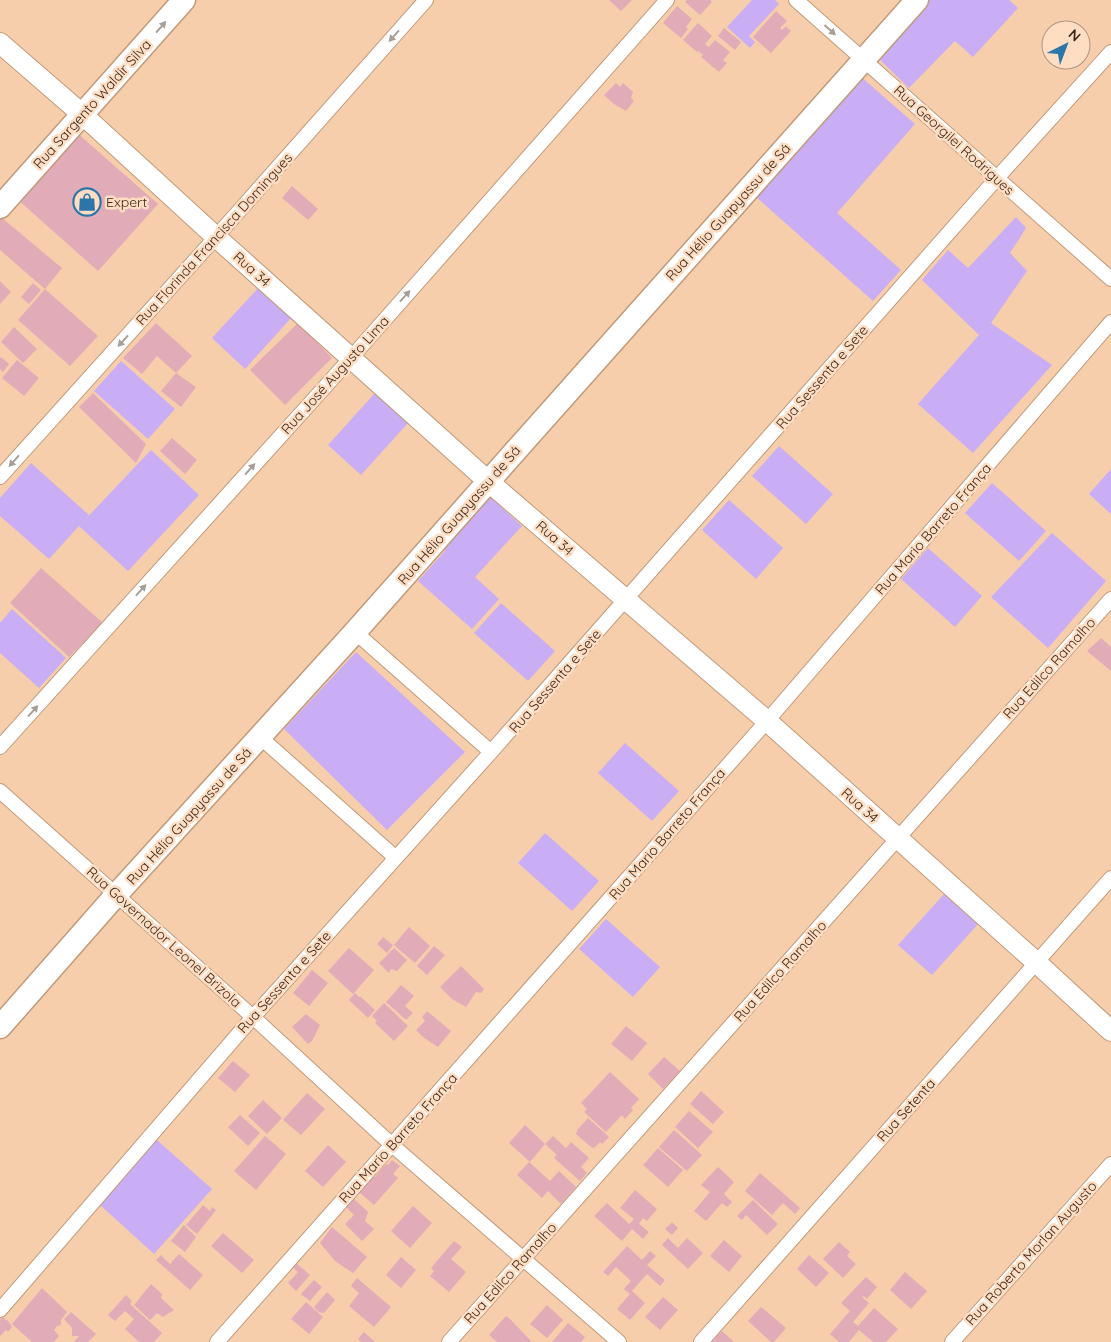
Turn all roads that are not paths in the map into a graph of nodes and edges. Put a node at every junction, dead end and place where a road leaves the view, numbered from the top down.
1 (184, 0) edge
2 (426, 0) edge
3 (667, 0) edge
4 (796, 0) edge
5 (917, 0) edge
6 (0, 43) edge
7 (1111, 52) edge
8 (864, 60) junction
9 (83, 115) junction
10 (997, 178) junction
11 (0, 207) edge
12 (216, 237) junction
13 (1111, 279) edge
14 (1111, 322) edge
15 (351, 358) junction
16 (0, 477) edge
17 (489, 482) junction
18 (626, 599) junction
19 (1111, 599) edge
20 (355, 632) junction
21 (767, 721) junction
22 (260, 737) junction
23 (0, 747) edge
24 (491, 752) junction
25 (0, 792) edge
26 (898, 839) junction
27 (396, 858) junction
28 (1111, 878) edge
29 (116, 895) junction
30 (1037, 963) junction
31 (253, 1017) junction
32 (0, 1027) edge
33 (1111, 1031) edge
34 (392, 1145) junction
35 (1111, 1164) edge
36 (523, 1258) junction
37 (0, 1310) edge
38 (217, 1342) edge
39 (449, 1342) edge
40 (619, 1342) edge
41 (701, 1342) edge
42 (952, 1342) edge

9 -> 1 main road, Rua Sargento Waldir Silva
2 -> 12 street, Rua Florinda Francisca Domingues
15 -> 3 street, Rua José Augusto Lima
4 -> 8 street, Rua Georgilei Rodrigues
5 - 8 main road, Rua Hélio Guapyassu de Sá
6 - 9 street, Rua 34
7 - 10 street, Rua Sessenta e Sete
8 - 10 street, Rua Georgilei Rodrigues
8 - 17 main road, Rua Hélio Guapyassu de Sá
9 - 11 main road, Rua Sargento Waldir Silva
9 - 12 street, Rua 34
10 - 13 street, Rua Georgilei Rodrigues
10 - 18 street, Rua Sessenta e Sete
12 - 15 street, Rua 34
12 -> 16 street, Rua Florinda Francisca Domingues
14 - 21 street, Rua Mario Barreto França
15 - 17 street, Rua 34
23 -> 15 street, Rua José Augusto Lima
17 - 18 street, Rua 34
17 - 20 main road, Rua Hélio Guapyassu de Sá
18 - 21 street, Rua 34
18 - 24 street, Rua Sessenta e Sete
19 - 26 street, Rua Edilco Ramalho
20 - 22 main road, Rua Hélio Guapyassu de Sá
20 - 24 street
21 - 26 street, Rua 34
21 - 34 street, Rua Mario Barreto França
22 - 27 street
22 - 29 main road, Rua Hélio Guapyassu de Sá
24 - 27 street, Rua Sessenta e Sete
25 - 29 street, Rua Governador Leonel Brizola
26 - 30 street, Rua 34
26 - 36 street, Rua Edilco Ramalho
27 - 31 street, Rua Sessenta e Sete
28 - 30 street, Rua Setenta
29 - 31 street, Rua Governador Leonel Brizola
29 - 32 main road, Rua Hélio Guapyassu de Sá
30 - 33 street, Rua 34
30 - 41 street, Rua Setenta
31 - 34 street, Rua Governador Leonel Brizola
31 - 37 street, Rua Sessenta e Sete
34 - 36 street, Rua Governador Leonel Brizola
34 - 38 street, Rua Mario Barreto França
35 - 42 street, Rua Roberto Morlan Augusto
36 - 39 street, Rua Edilco Ramalho
36 - 40 street, Rua Governador Leonel Brizola

